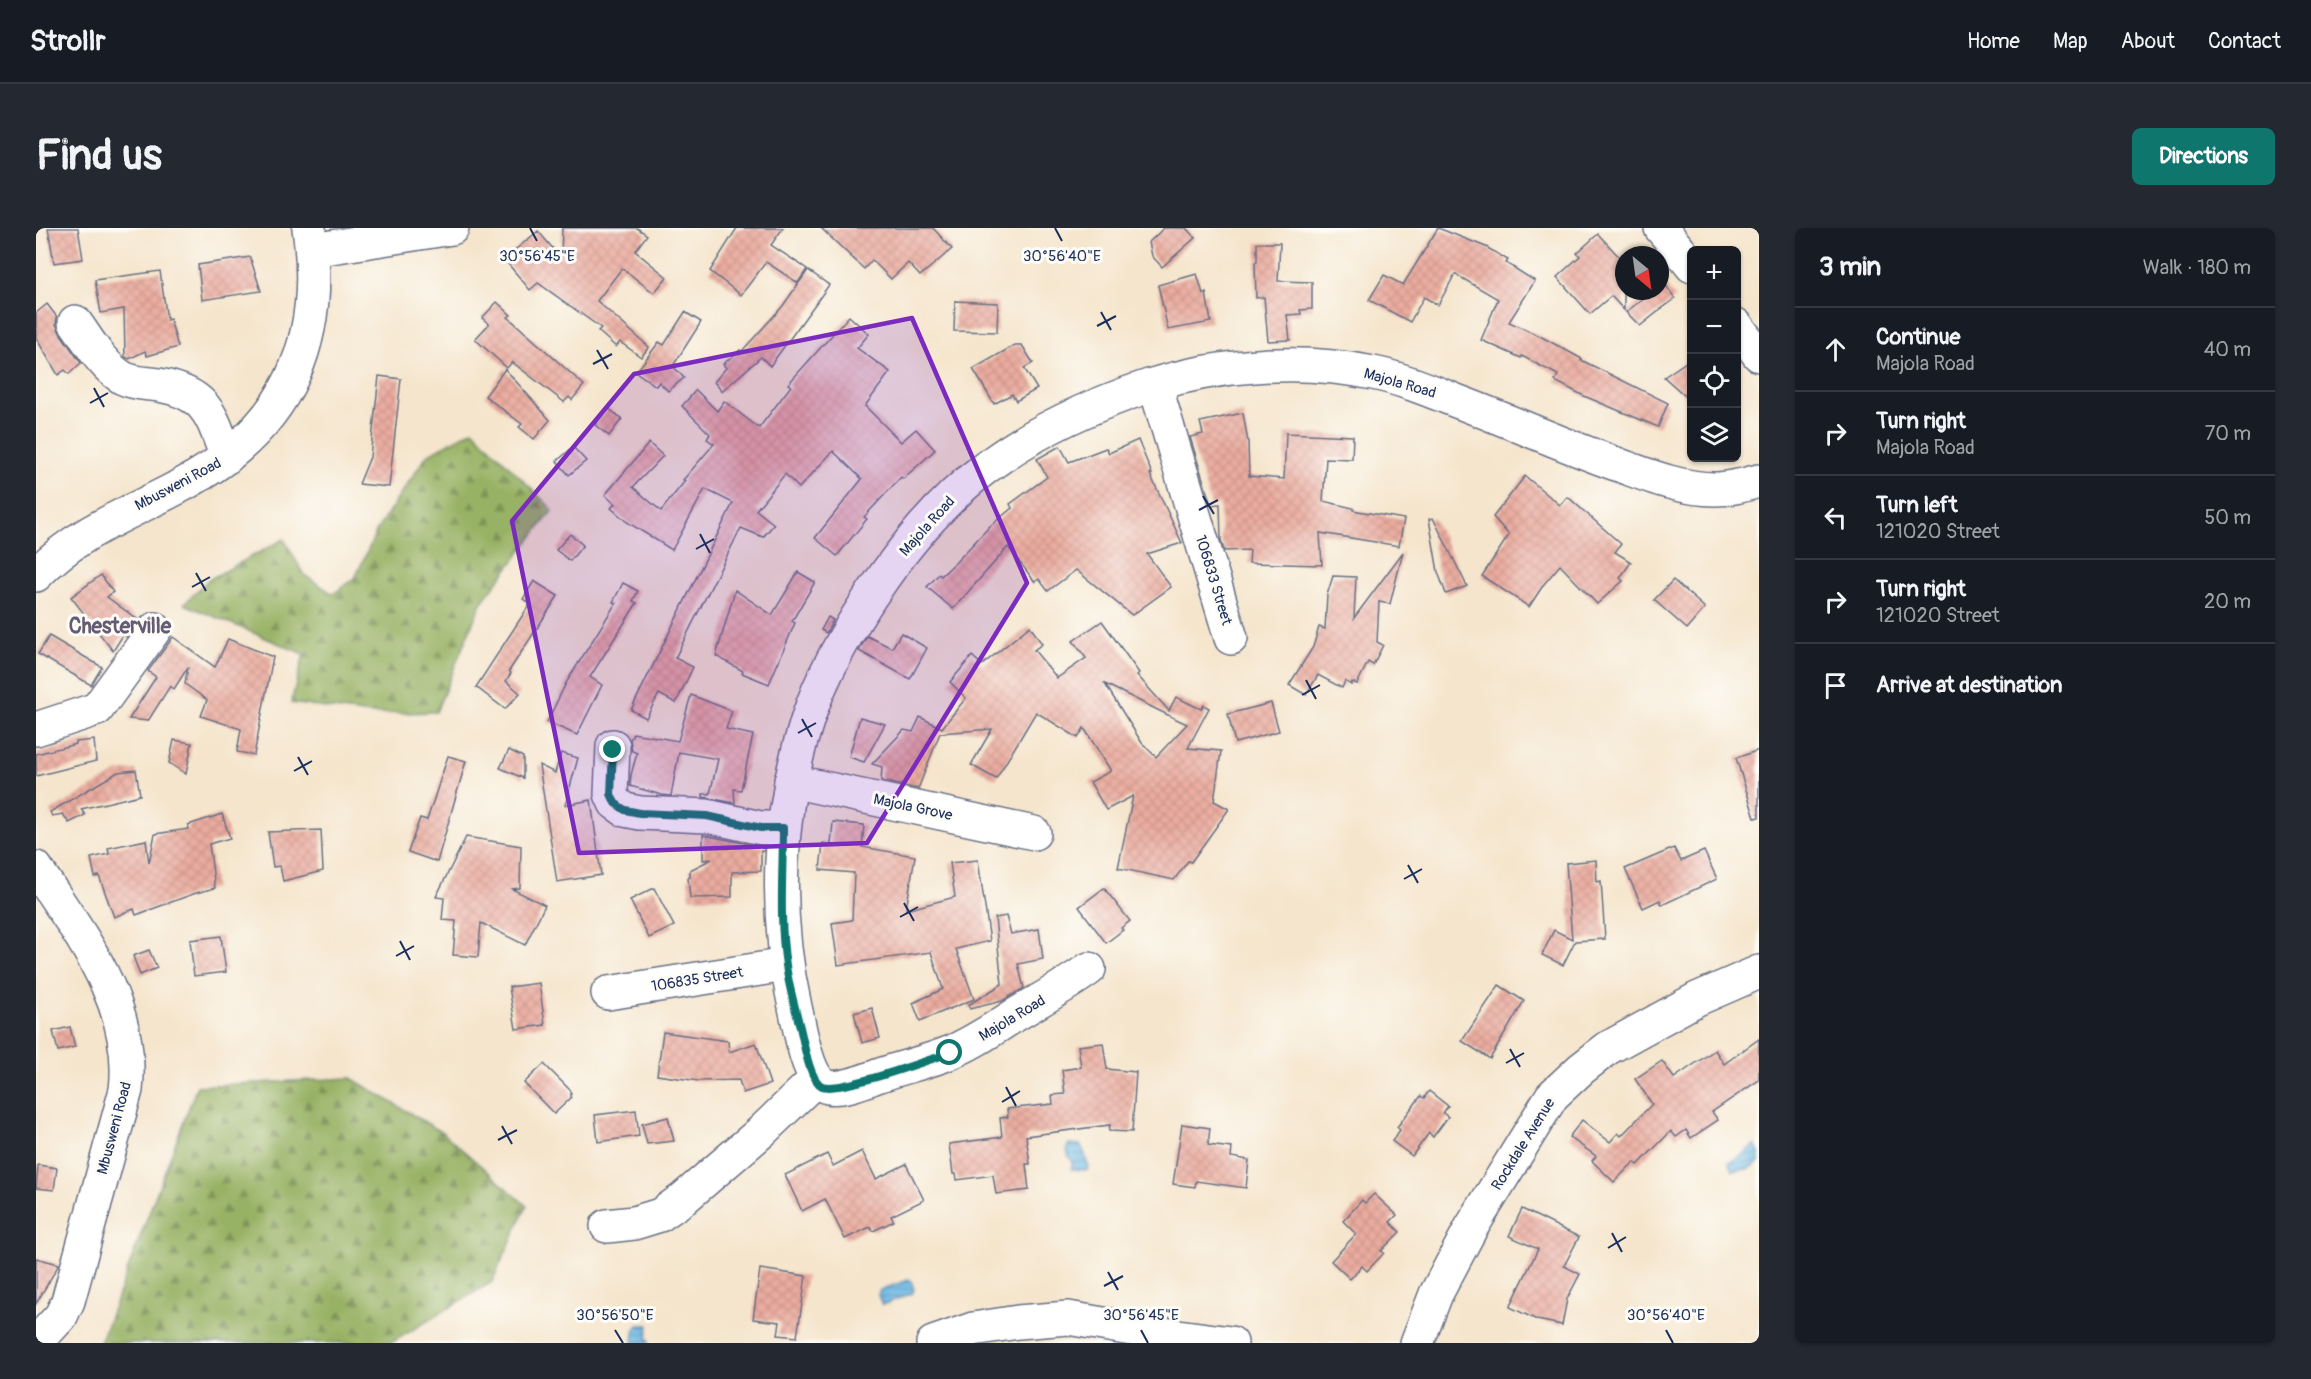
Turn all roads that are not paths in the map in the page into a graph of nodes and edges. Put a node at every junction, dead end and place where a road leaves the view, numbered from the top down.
1 (452, 228) edge
2 (1661, 228) edge
3 (310, 239) edge
4 (1687, 260) edge
5 (75, 322) dead end
6 (1741, 330) edge
7 (1759, 354) edge
8 (1155, 385) junction
9 (227, 457) junction
10 (1759, 481) edge
11 (36, 575) edge
12 (155, 629) dead end
13 (1231, 638) dead end
14 (36, 729) edge
15 (613, 746) dead end
16 (791, 781) junction
17 (783, 828) junction
18 (1034, 833) dead end
19 (36, 868) edge
20 (786, 965) junction
21 (1089, 969) dead end
22 (1759, 972) edge
23 (608, 993) dead end
24 (815, 1080) junction
25 (607, 1226) dead end
26 (48, 1330) dead end
27 (933, 1343) edge
28 (1231, 1343) edge
29 (1417, 1343) edge

1 - 3 street
2 - 4 street
3 - 9 street, Mbusweni Road
5 - 9 street
6 - 7 street
8 - 10 street, Majola Road
8 - 13 street, 106833 Street
8 - 16 street, Majola Road
9 - 11 street, Mbusweni Road
12 - 14 street
15 - 17 street
16 - 17 street, Majola Road
16 - 18 street, Majola Grove
17 - 20 street, Majola Road
19 - 26 street, Mbusweni Road
20 - 23 street, 106835 Street
20 - 24 street, Majola Road
21 - 24 street, Majola Road
22 - 29 street, Rockdale Avenue
24 - 25 street
27 - 28 street

